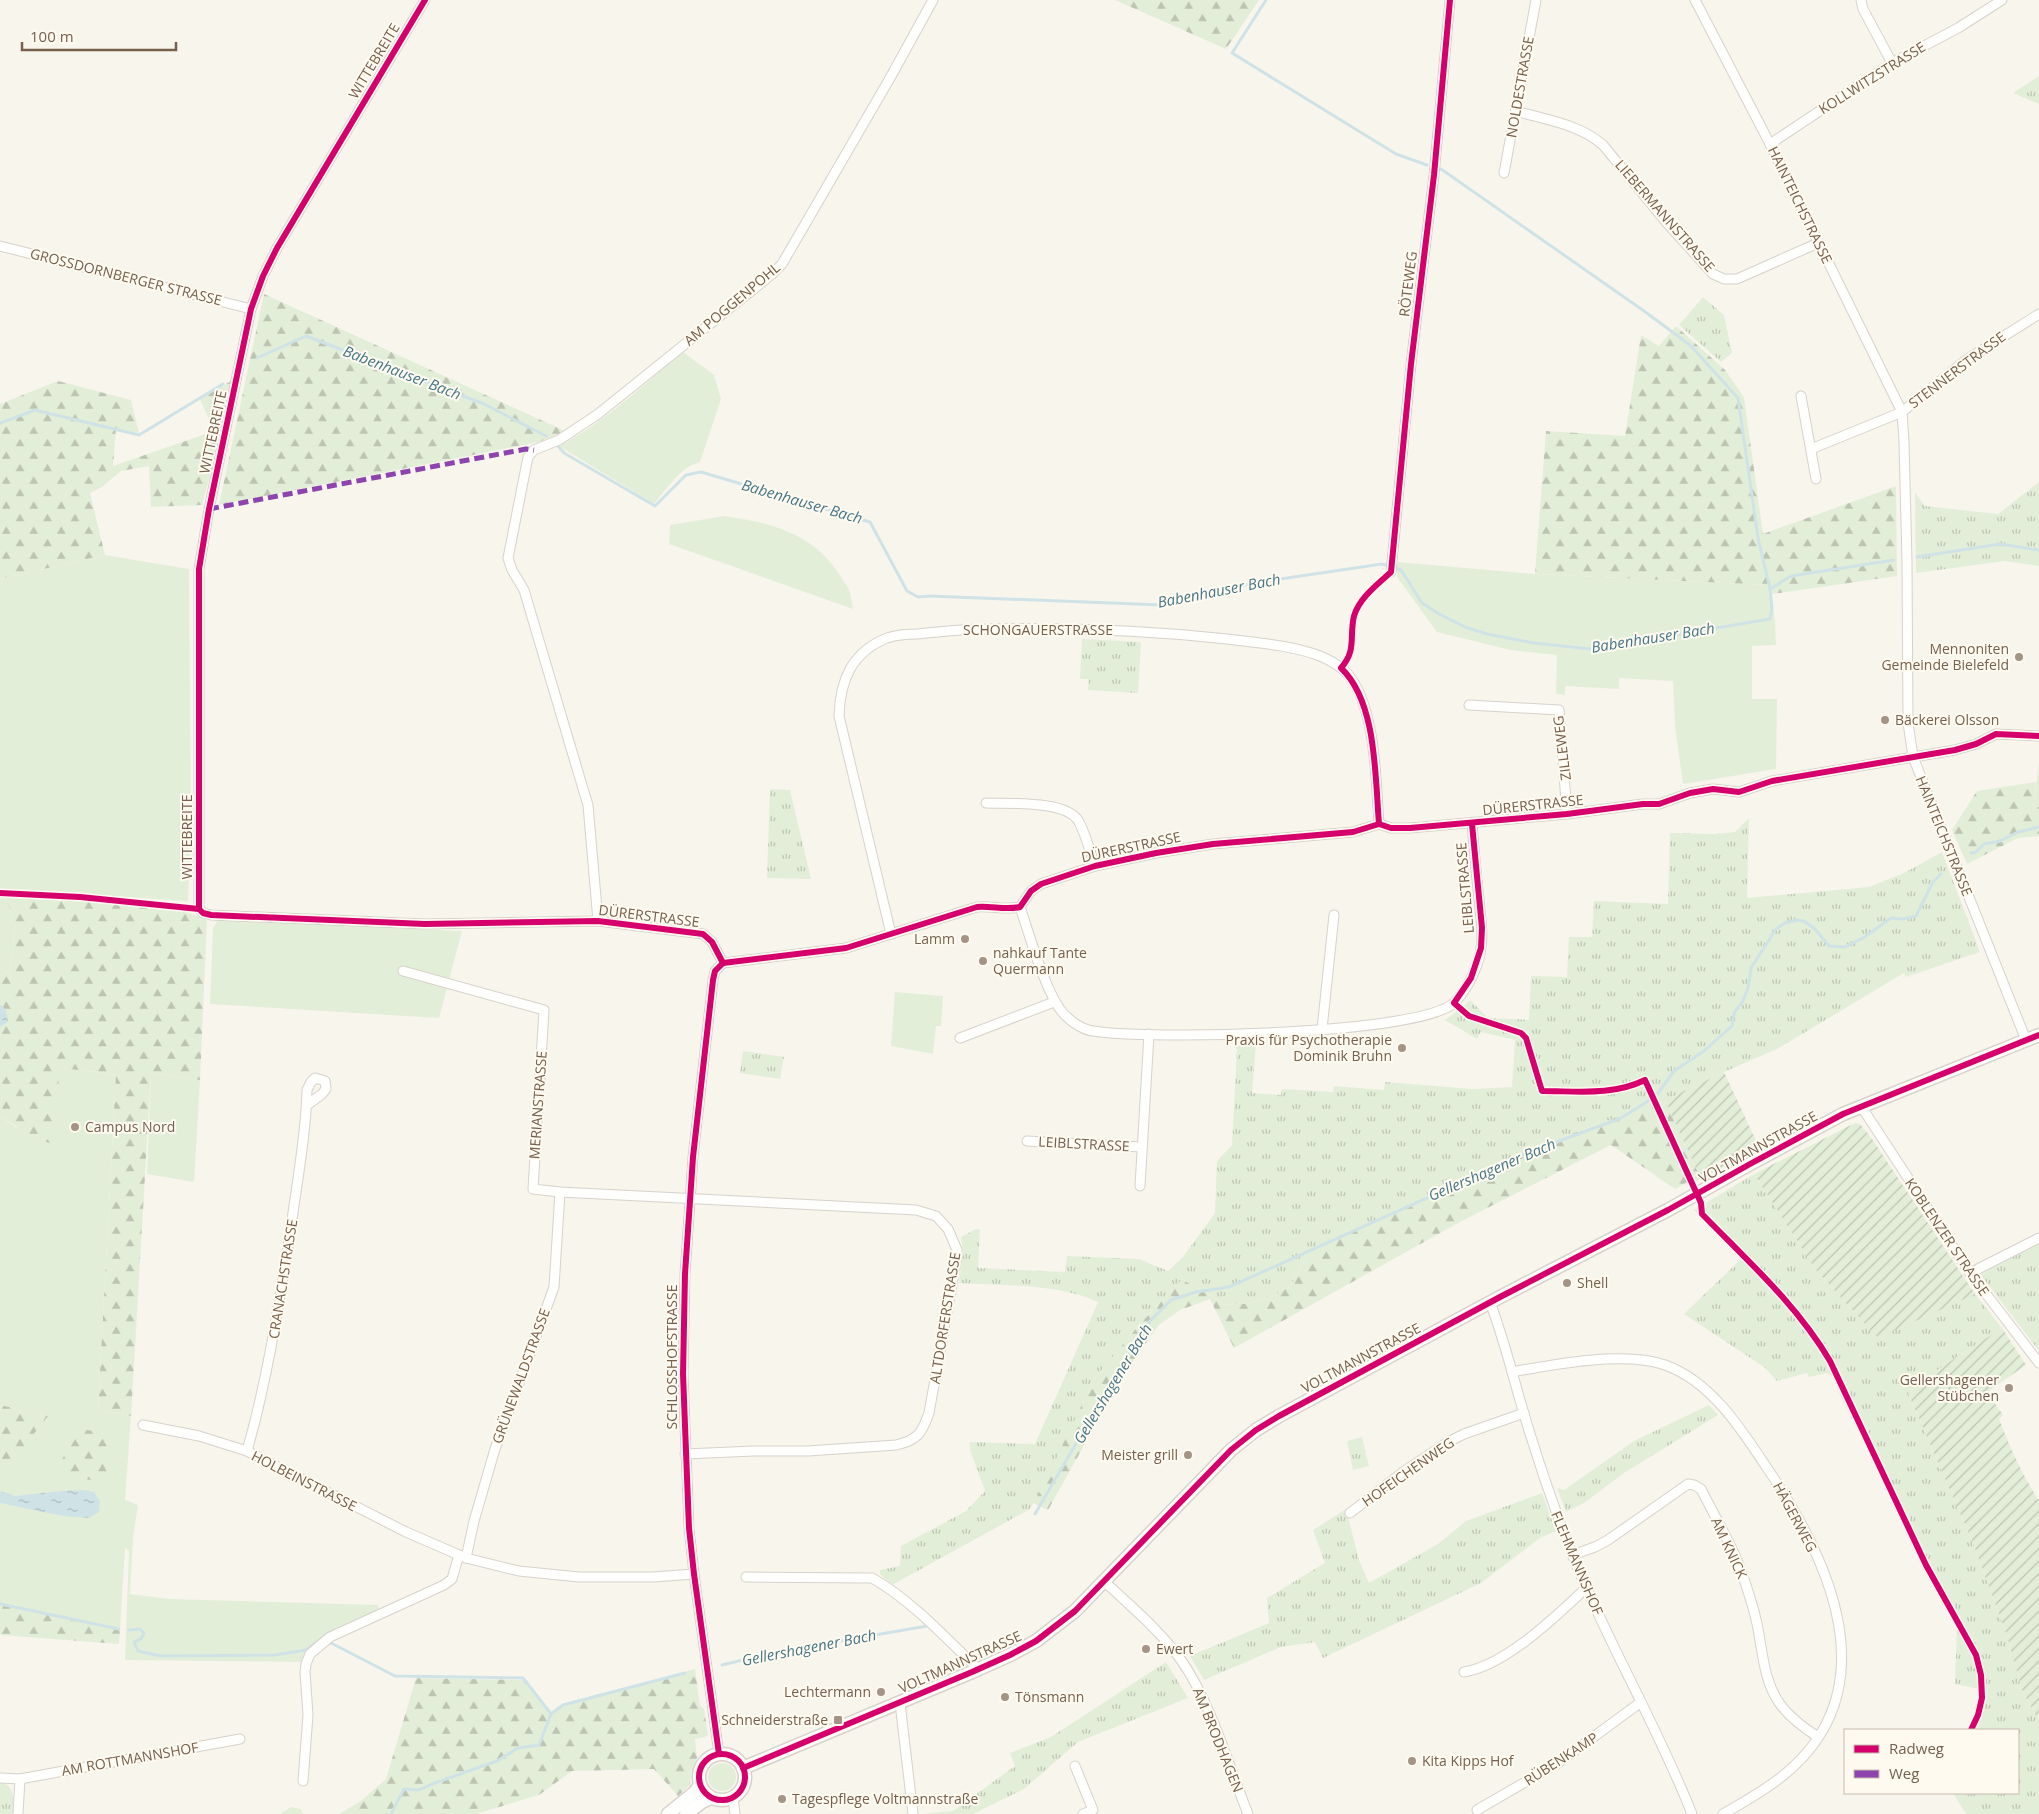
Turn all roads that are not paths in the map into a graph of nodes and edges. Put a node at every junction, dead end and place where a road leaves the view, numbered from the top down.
1 (425, 0) edge
2 (933, 0) edge
3 (1450, 0) edge
4 (1536, 0) edge
5 (1695, 0) edge
6 (1861, 0) edge
7 (2002, 0) edge
8 (1892, 63) junction
9 (1516, 111) junction
10 (1770, 144) junction
11 (1504, 173) dead end
12 (1818, 243) junction
13 (0, 246) edge
14 (251, 309) junction
15 (2039, 314) edge
16 (1802, 396) dead end
17 (1902, 412) junction
18 (1810, 449) junction
19 (534, 450) joint
20 (1816, 479) dead end
21 (1391, 569) dead end
22 (1470, 705) dead end
23 (2039, 736) edge
24 (1913, 757) junction
25 (986, 803) dead end
26 (1567, 814) junction
27 (1379, 824) junction
28 (1472, 824) junction
29 (1095, 866) junction
30 (1020, 907) junction
31 (203, 913) joint
32 (1334, 914) dead end
33 (598, 921) junction
34 (892, 934) junction
35 (723, 963) junction
36 (403, 971) dead end
37 (1054, 1002) junction
38 (1322, 1029) junction
39 (1149, 1034) junction
40 (2039, 1035) edge
41 (960, 1038) dead end
42 (2026, 1040) junction
43 (307, 1105) dead end
44 (1861, 1106) junction
45 (1026, 1141) dead end
46 (1142, 1147) junction
47 (1140, 1186) dead end
48 (560, 1192) junction
49 (690, 1199) junction
50 (2039, 1238) edge
51 (1970, 1273) junction
52 (1490, 1302) junction
53 (2039, 1363) edge
54 (1512, 1372) junction
55 (1524, 1413) junction
56 (143, 1425) dead end
57 (247, 1451) junction
58 (685, 1454) junction
59 (1350, 1513) dead end
60 (1572, 1554) junction
61 (462, 1556) junction
62 (694, 1574) junction
63 (746, 1577) dead end
64 (1104, 1581) junction
65 (1586, 1588) junction
66 (978, 1669) junction
67 (1464, 1672) dead end
68 (1640, 1702) junction
69 (900, 1703) junction
70 (1818, 1737) junction
71 (240, 1739) dead end
72 (718, 1754) junction
73 (1075, 1766) dead end
74 (743, 1768) junction
75 (0, 1778) edge
76 (20, 1779) junction
77 (303, 1781) dead end
78 (700, 1785) junction
79 (711, 1798) junction
80 (733, 1798) junction
81 (1477, 1810) dead end
82 (18, 1814) edge
83 (668, 1814) edge
84 (686, 1814) edge
85 (734, 1814) edge
86 (913, 1814) edge
87 (1082, 1814) edge
88 (1248, 1814) edge
89 (1692, 1814) edge
90 (1723, 1814) edge

1 - 14 street, WITTEBREITE
2 - 19 street, AM POGGENPOHL
3 - 21 street, RÖTEWEG
4 - 9 street, NOLDESTRASSE
5 - 10 street, HAINTEICHSTRASSE
6 - 8 street
7 - 8 street, KOLLWITZSTRASSE
8 - 10 street, KOLLWITZSTRASSE
9 - 11 street, NOLDESTRASSE
9 - 12 street, LIEBERMANNSTRASSE
10 - 12 street, HAINTEICHSTRASSE
12 - 17 street, HAINTEICHSTRASSE
13 - 14 street, GROSSDORNBERGER STRASSE
14 - 31 street, WITTEBREITE
15 - 17 street, STENNERSTRASSE
16 - 18 street
17 - 18 street
17 - 24 street, HAINTEICHSTRASSE
18 - 20 street
19 - 33 street, DÜRERSTRASSE
22 - 26 street, ZILLEWEG
23 - 24 street, DÜRERSTRASSE
24 - 26 street, DÜRERSTRASSE
24 - 42 street, HAINTEICHSTRASSE
25 - 29 street
26 - 28 street, DÜRERSTRASSE
27 - 28 street, DÜRERSTRASSE
27 - 29 street, DÜRERSTRASSE
27 - 34 street, SCHONGAUERSTRASSE
28 - 38 street, LEIBLSTRASSE
29 - 30 street, DÜRERSTRASSE
30 - 34 street
30 - 37 street, LEIBLSTRASSE
31 - 33 street, DÜRERSTRASSE
32 - 38 street
33 - 35 street, DÜRERSTRASSE
34 - 35 street
35 - 49 street, SCHLOSSHOFSTRASSE
36 - 48 street, MERIANSTRASSE
37 - 39 street, LEIBLSTRASSE
37 - 41 street
38 - 39 street, LEIBLSTRASSE
39 - 46 street, LEIBLSTRASSE
40 - 42 street, VOLTMANNSTRASSE
42 - 44 street, VOLTMANNSTRASSE
43 - 57 street, CRANACHSTRASSE
44 - 51 street, KOBLENZER STRASSE
44 - 52 street, VOLTMANNSTRASSE
45 - 46 street, LEIBLSTRASSE
46 - 47 street, LEIBLSTRASSE
48 - 49 street, MERIANSTRASSE
48 - 61 street, GRÜNEWALDSTRASSE
49 - 58 street, SCHLOSSHOFSTRASSE
49 - 58 street, ALTDORFERSTRASSE
50 - 51 street
51 - 53 street, KOBLENZER STRASSE
52 - 54 street, FLEHMANNSHOF
52 - 64 street, VOLTMANNSTRASSE
54 - 55 street, FLEHMANNSHOF
54 - 70 street, HÄGERWEG
55 - 59 street, HOFEICHENWEG
55 - 60 street, FLEHMANNSHOF
56 - 57 street, HOLBEINSTRASSE
57 - 61 street, HOLBEINSTRASSE
58 - 62 street, SCHLOSSHOFSTRASSE
60 - 65 street, FLEHMANNSHOF
60 - 70 street, AM KNICK
61 - 62 street, HOLBEINSTRASSE
61 - 77 street
62 - 72 street, SCHLOSSHOFSTRASSE
63 - 66 street
64 - 66 street, VOLTMANNSTRASSE
64 - 88 street, AM BRODHAGEN
65 - 67 street
65 - 68 street, FLEHMANNSHOF
66 - 69 street, VOLTMANNSTRASSE
68 - 81 street, RÜBENKAMP
68 - 89 street, FLEHMANNSHOF
69 - 74 street, VOLTMANNSTRASSE
69 - 86 street
70 - 90 street, HÄGERWEG
71 - 76 street, AM ROTTMANNSHOF
72 - 74 street
72 - 78 street
73 - 87 street
74 - 80 street
75 - 76 street, AM ROTTMANNSHOF
76 - 82 street
78 - 79 street
78 - 83 street
79 - 80 street
79 - 84 street
80 - 85 street

